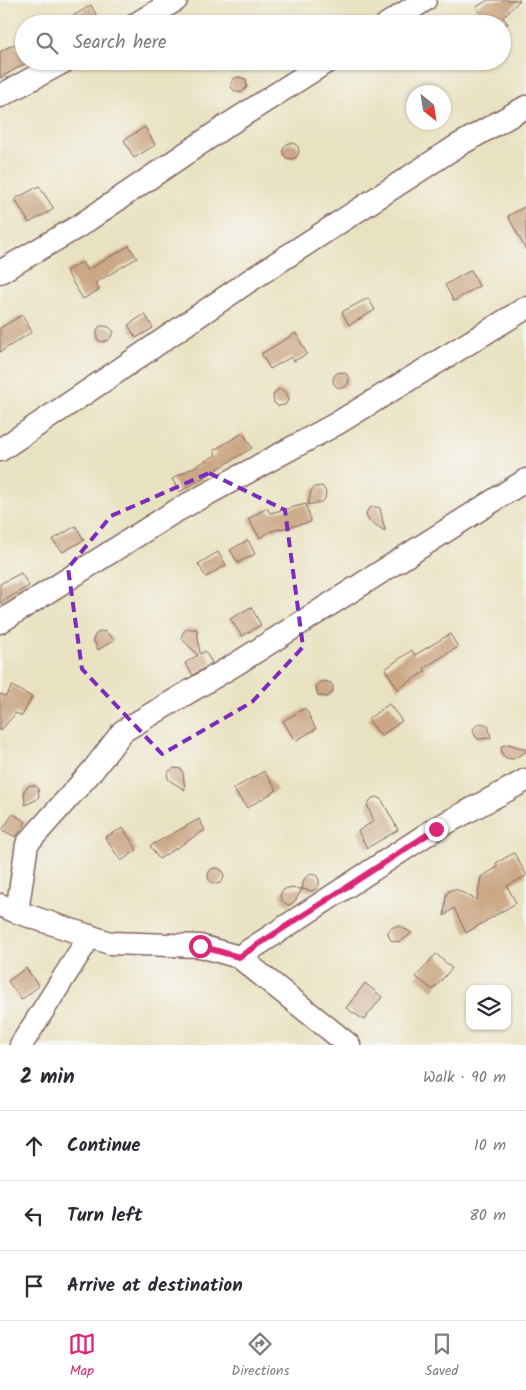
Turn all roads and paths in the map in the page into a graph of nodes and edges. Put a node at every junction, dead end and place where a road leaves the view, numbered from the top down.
1 (176, 0) edge
2 (424, 0) edge
3 (151, 15) edge
4 (401, 15) edge
5 (48, 70) edge
6 (314, 70) edge
7 (0, 96) edge
8 (526, 108) edge
9 (0, 272) edge
10 (526, 308) edge
11 (0, 450) edge
12 (526, 480) edge
13 (0, 622) edge
14 (526, 780) edge
15 (8, 909) edge
16 (90, 936) junction
17 (239, 957) junction
18 (21, 1045) edge
19 (349, 1045) edge

1 - 3 street
2 - 4 street
5 - 7 street
6 - 9 street
8 - 11 street
10 - 13 street
12 - 15 street
14 - 17 street
15 - 16 street
16 - 17 street
16 - 18 street
17 - 19 street

